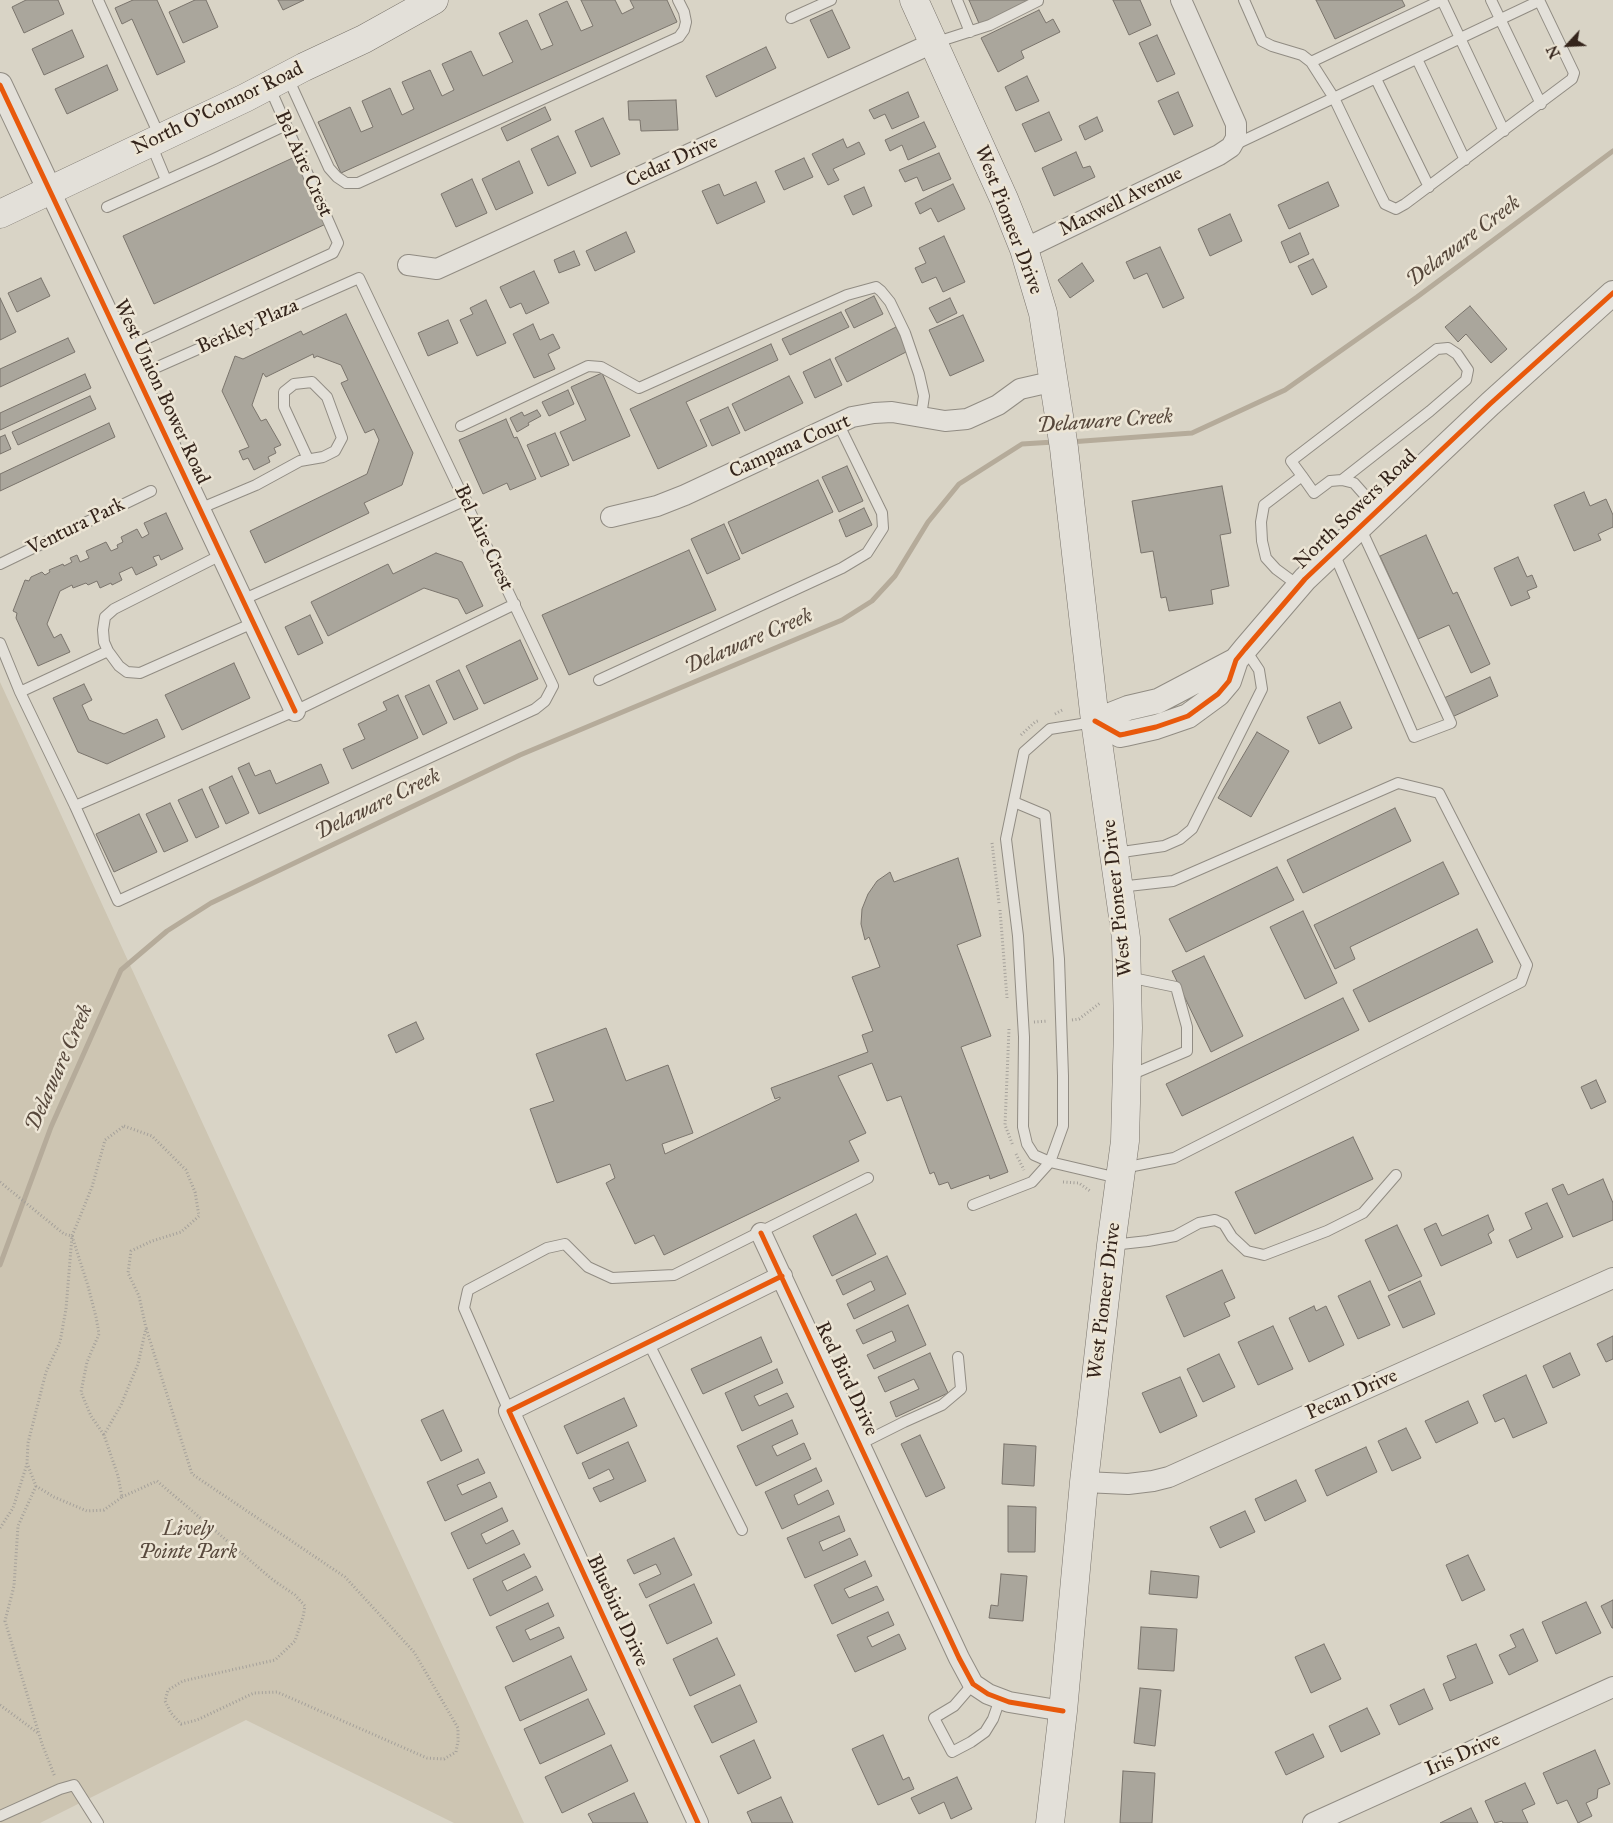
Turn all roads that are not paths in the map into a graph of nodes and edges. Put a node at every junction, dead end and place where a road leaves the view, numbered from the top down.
1 (98, 0) edge
2 (434, 0) edge
3 (678, 0) edge
4 (832, 0) edge
5 (914, 0) edge
6 (957, 0) edge
7 (1038, 0) edge
8 (1181, 0) edge
9 (1244, 0) edge
10 (1491, 0) edge
11 (1539, 0) edge
12 (791, 18) dead end
13 (1500, 20) junction
14 (970, 32) junction
15 (1460, 39) junction
16 (933, 43) junction
17 (1417, 59) junction
18 (1311, 62) junction
19 (1376, 79) junction
20 (278, 81) junction
21 (0, 85) edge
22 (1334, 98) junction
23 (1541, 104) junction
24 (286, 125) junction
25 (1504, 131) junction
26 (156, 141) junction
27 (1225, 151) junction
28 (1465, 160) junction
29 (166, 180) junction
30 (1429, 187) junction
31 (50, 191) junction
32 (107, 207) dead end
33 (4, 209) edge
34 (1024, 248) junction
35 (408, 265) dead end
36 (359, 278) joint
37 (1613, 293) edge
38 (124, 348) junction
39 (137, 376) junction
40 (1056, 389) junction
41 (921, 416) junction
42 (838, 423) junction
43 (461, 426) dead end
44 (308, 459) junction
45 (1302, 476) junction
46 (1342, 480) junction
47 (151, 491) dead end
48 (466, 500) junction
49 (199, 509) junction
50 (1377, 509) junction
51 (611, 517) dead end
52 (1360, 526) junction
53 (1333, 550) junction
54 (221, 555) junction
55 (0, 564) edge
56 (1299, 586) junction
57 (242, 600) junction
58 (514, 604) junction
59 (253, 623) junction
60 (0, 643) edge
61 (108, 651) junction
62 (1240, 654) junction
63 (599, 680) dead end
64 (20, 692) junction
65 (294, 711) junction
66 (1095, 722) junction
67 (1014, 802) junction
68 (75, 806) junction
69 (1114, 853) junction
70 (1119, 887) junction
71 (1128, 977) junction
72 (1125, 1077) junction
73 (1050, 1162) junction
74 (1121, 1173) junction
75 (1396, 1176) dead end
76 (868, 1178) dead end
77 (973, 1205) dead end
78 (761, 1233) junction
79 (1111, 1245) junction
80 (782, 1276) junction
81 (1613, 1278) edge
82 (648, 1342) junction
83 (958, 1357) dead end
84 (509, 1411) junction
85 (860, 1444) junction
86 (1084, 1482) junction
87 (742, 1530) dead end
88 (973, 1684) junction
89 (1613, 1687) edge
90 (1000, 1698) junction
91 (1063, 1712) junction
92 (0, 1816) edge
93 (98, 1823) edge
94 (698, 1823) edge
95 (1050, 1823) edge
96 (1313, 1823) edge

1 - 26 lane
2 - 20 main road, North O'Connor Road
3 - 20 lane
4 - 12 lane
5 - 16 main road, West Pioneer Drive
6 - 14 lane
7 - 14 lane
8 - 27 street
9 - 18 lane
10 - 13 lane
11 - 13 lane
11 - 23 lane
13 - 15 lane
13 - 23 lane
14 - 16 lane
15 - 17 lane
15 - 18 lane
15 - 25 lane
16 - 34 main road, West Pioneer Drive
16 - 35 street, Cedar Drive
17 - 19 lane
17 - 28 lane
18 - 22 lane
19 - 22 lane
19 - 30 lane
20 - 24 lane, Bel Aire Crest
20 - 26 main road, North O'Connor Road
21 - 31 street, West Union Bower Road
22 - 27 lane
22 - 30 lane
23 - 25 lane
24 - 29 lane
24 - 38 lane, Bel Aire Crest
25 - 28 lane
26 - 29 lane
26 - 31 main road, North O'Connor Road
27 - 34 street, Maxwell Avenue
28 - 30 lane
29 - 32 lane
31 - 33 main road, North O'Connor Road
31 - 38 street, West Union Bower Road
34 - 40 main road, West Pioneer Drive
36 - 39 lane, Berkley Plaza
36 - 48 lane, Bel Aire Crest
37 - 50 street, North Sowers Road
38 - 39 street, West Union Bower Road
39 - 49 street, West Union Bower Road
40 - 41 street, Campana Court
40 - 66 main road, West Pioneer Drive
41 - 42 street, Campana Court
41 - 43 lane
42 - 51 street, Campana Court
42 - 63 lane
44 - 44 lane
44 - 49 lane
45 - 46 lane
45 - 46 lane
45 - 56 lane
46 - 50 lane
47 - 55 lane, Ventura Park
48 - 57 lane
48 - 58 lane, Bel Aire Crest
49 - 54 street, West Union Bower Road
50 - 52 street, North Sowers Road
52 - 53 street, North Sowers Road
52 - 53 lane
53 - 56 street, North Sowers Road
54 - 57 street, West Union Bower Road
54 - 61 lane
56 - 62 street, North Sowers Road
57 - 59 street, West Union Bower Road
58 - 65 lane, Bel Aire Crest
58 - 68 lane
59 - 61 lane
59 - 65 street, West Union Bower Road
60 - 64 lane
61 - 64 lane
62 - 66 street, North Sowers Road
62 - 69 lane
64 - 68 lane
65 - 68 lane
66 - 67 lane
66 - 69 main road, West Pioneer Drive
67 - 73 lane
67 - 73 lane
69 - 70 main road, West Pioneer Drive
70 - 71 main road, West Pioneer Drive
70 - 74 lane
71 - 72 main road, West Pioneer Drive
71 - 72 lane
72 - 74 main road, West Pioneer Drive
73 - 74 lane
73 - 77 lane
74 - 79 main road, West Pioneer Drive
75 - 79 lane
76 - 78 lane
78 - 80 street, Red Bird Drive
78 - 84 lane
79 - 86 main road, West Pioneer Drive
80 - 82 street
80 - 85 street, Red Bird Drive
81 - 86 street, Pecan Drive
82 - 84 street
82 - 87 lane
83 - 85 lane
84 - 94 street, Bluebird Drive
85 - 88 street, Red Bird Drive
86 - 91 main road, West Pioneer Drive
88 - 90 street
88 - 90 lane
89 - 96 street, Iris Drive
90 - 91 street
91 - 95 main road, West Pioneer Drive
92 - 93 lane

